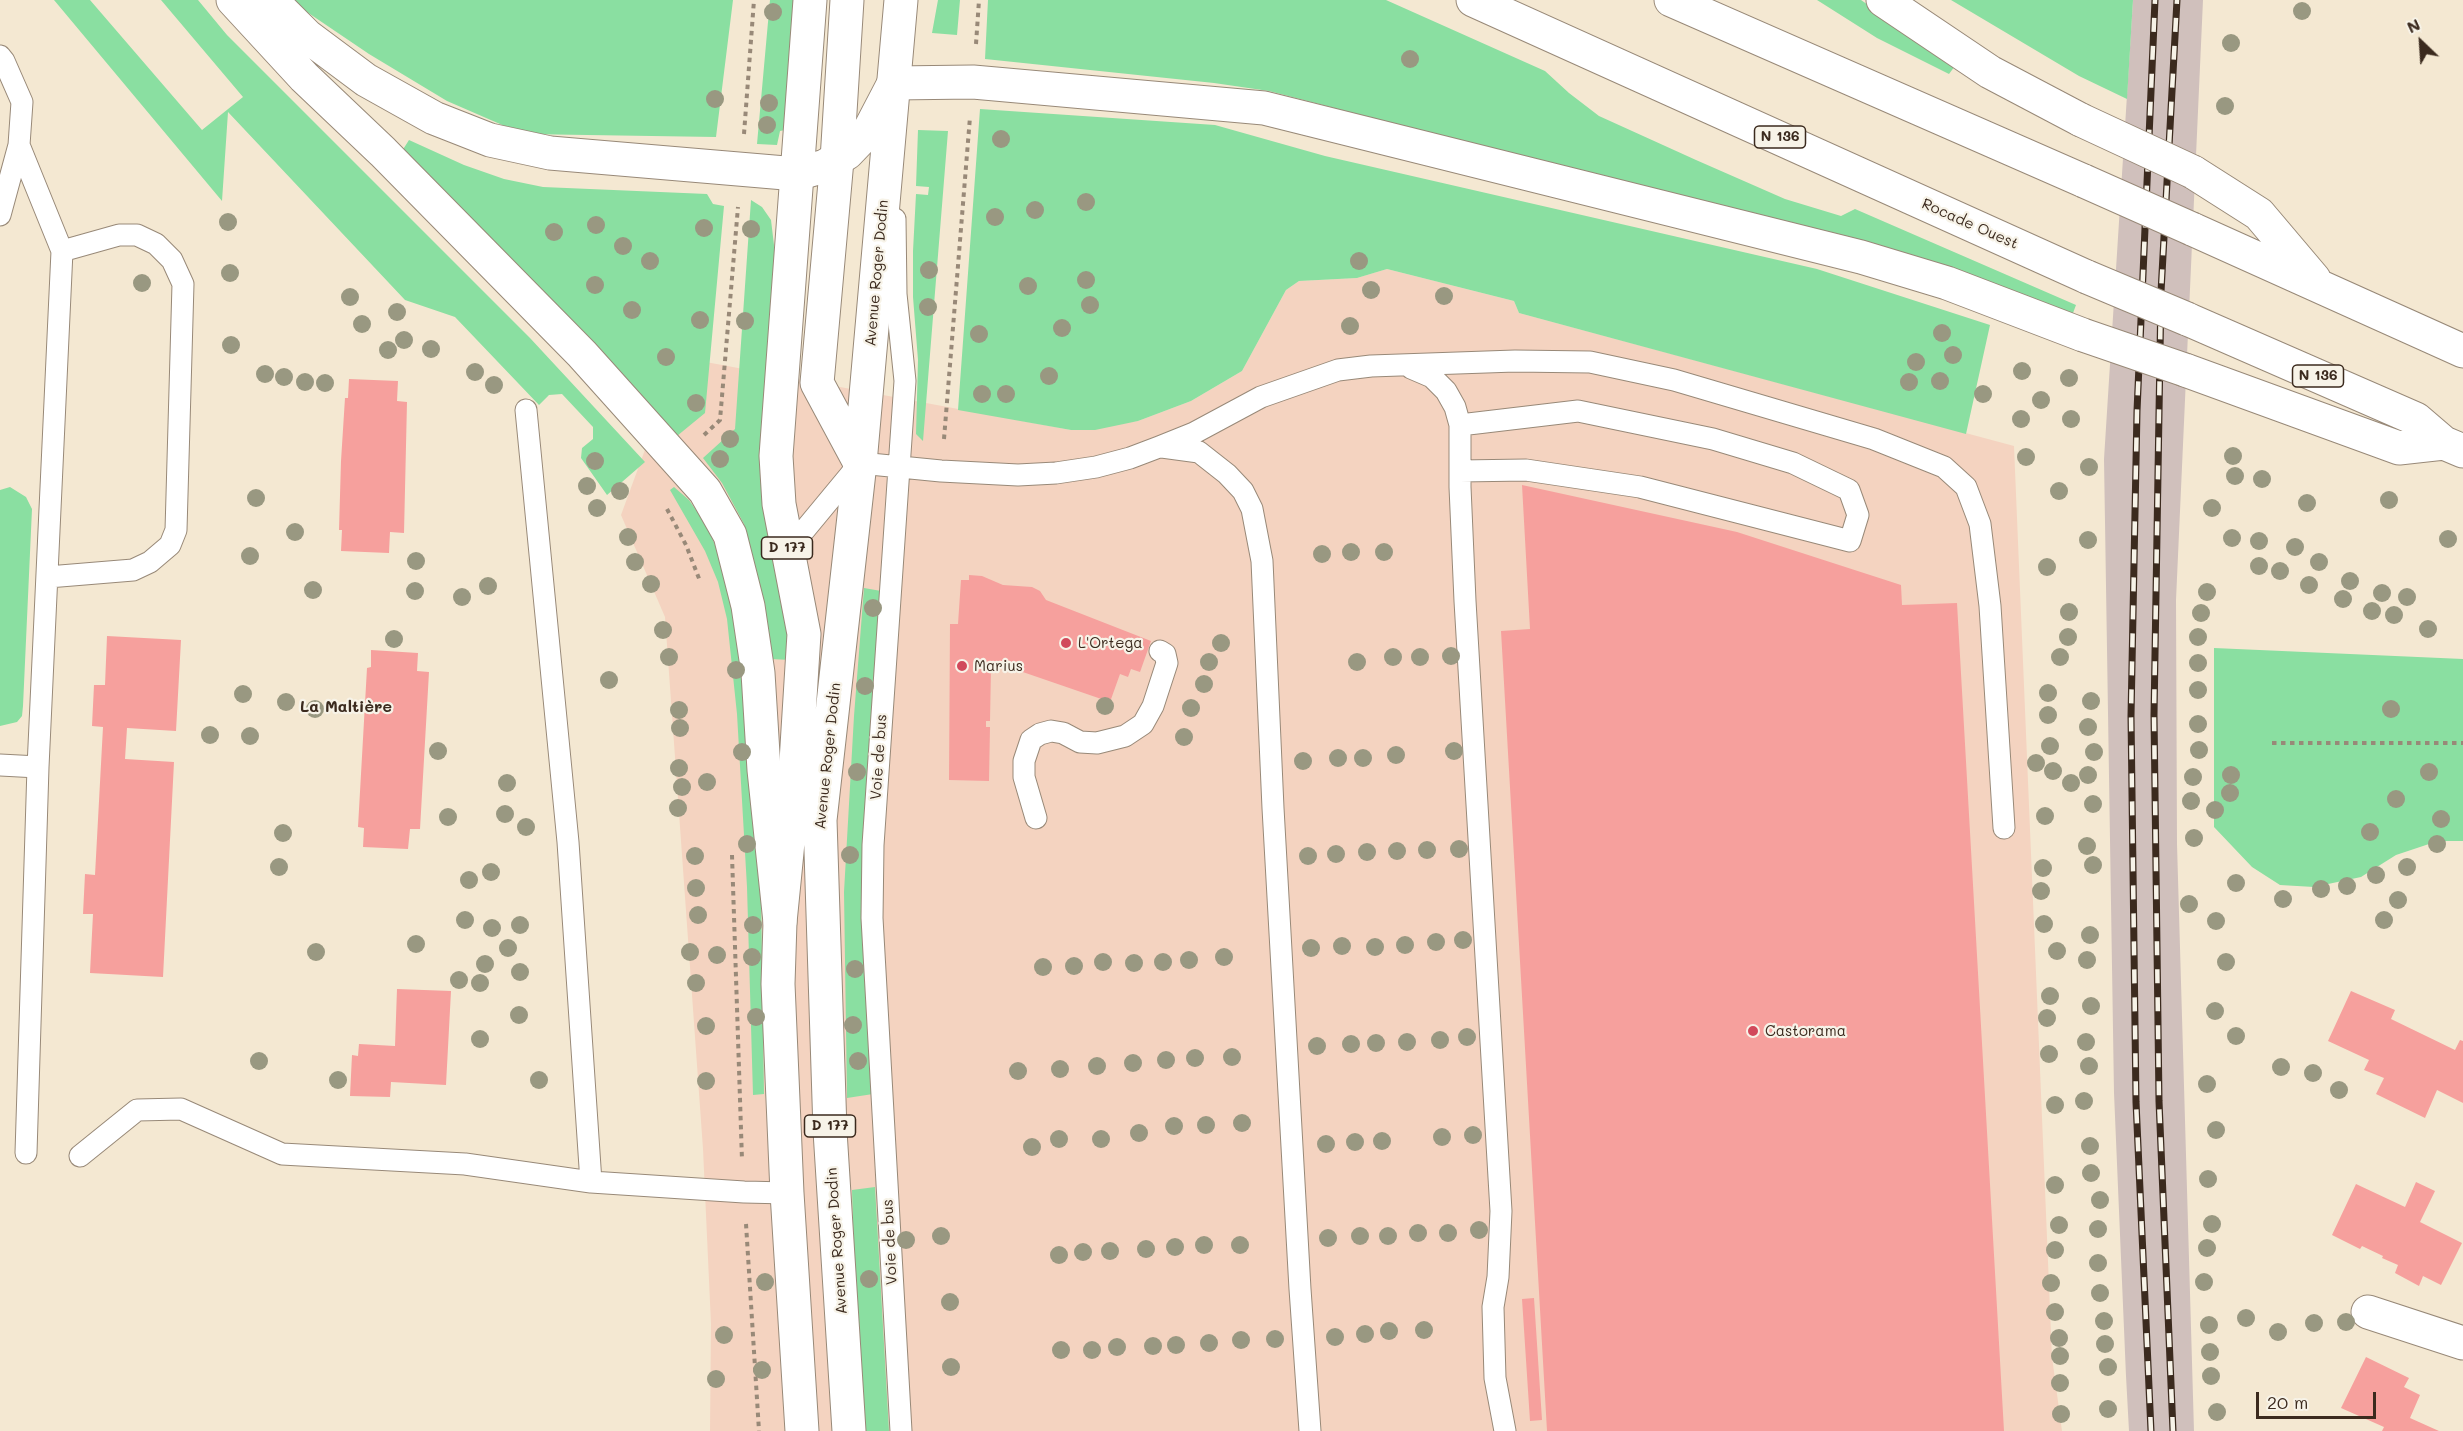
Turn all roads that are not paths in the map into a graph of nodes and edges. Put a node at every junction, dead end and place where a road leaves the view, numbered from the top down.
1 (233, 0) edge
2 (271, 0) edge
3 (810, 0) edge
4 (847, 0) edge
5 (901, 0) edge
6 (1473, 0) edge
7 (1671, 0) edge
8 (1883, 0) edge
9 (0, 56) edge
10 (843, 77) junction
11 (894, 83) junction
12 (19, 145) junction
13 (837, 160) junction
14 (797, 174) junction
15 (0, 215) edge
16 (62, 251) junction
17 (2319, 285) junction
18 (2463, 351) edge
19 (1396, 366) junction
20 (525, 410) dead end
21 (1460, 425) junction
22 (1159, 447) junction
23 (2453, 447) edge
24 (860, 463) junction
25 (900, 466) junction
26 (1460, 471) junction
27 (788, 550) junction
28 (48, 577) junction
29 (1160, 651) dead end
30 (0, 765) edge
31 (38, 767) junction
32 (1036, 818) dead end
33 (2004, 828) dead end
34 (780, 922) junction
35 (26, 1153) dead end
36 (80, 1156) dead end
37 (591, 1182) junction
38 (787, 1193) junction
39 (2368, 1312) dead end
40 (2463, 1343) edge
41 (802, 1431) edge
42 (849, 1431) edge
43 (901, 1431) edge
44 (1310, 1431) edge
45 (1505, 1431) edge

1 - 34 main road
2 - 14 main road
3 - 14 main road, D 177
4 - 10 main road
5 - 11 main road, D 177
6 - 23 main road, Rocade Ouest / N 136, bridge
7 - 17 main road, bridge
8 - 17 main road, bridge
9 - 12 lane
10 - 11 main road
10 - 13 main road
11 - 13 main road
11 - 23 main road, bridge
11 - 24 main road, Avenue Roger Dodin / D 177
11 - 25 lane, Voie de bus
12 - 15 lane
12 - 16 lane
13 - 14 main road
13 - 24 main road
14 - 27 main road, Avenue Roger Dodin / D 177
16 - 28 lane
16 - 28 lane
17 - 18 main road
19 - 21 lane
19 - 22 lane
19 - 33 lane
20 - 37 lane
21 - 26 lane
21 - 26 lane
22 - 25 lane
22 - 44 lane
24 - 25 lane
24 - 27 lane
24 - 42 main road, Avenue Roger Dodin / D 177
25 - 43 lane, Voie de bus
26 - 45 lane
27 - 34 main road, Avenue Roger Dodin / D 177
28 - 31 lane
29 - 32 lane
30 - 31 lane
31 - 35 lane
34 - 38 main road, Avenue Roger Dodin / D 177
36 - 37 lane
37 - 38 lane
38 - 41 main road, Avenue Roger Dodin / D 177
39 - 40 main road

